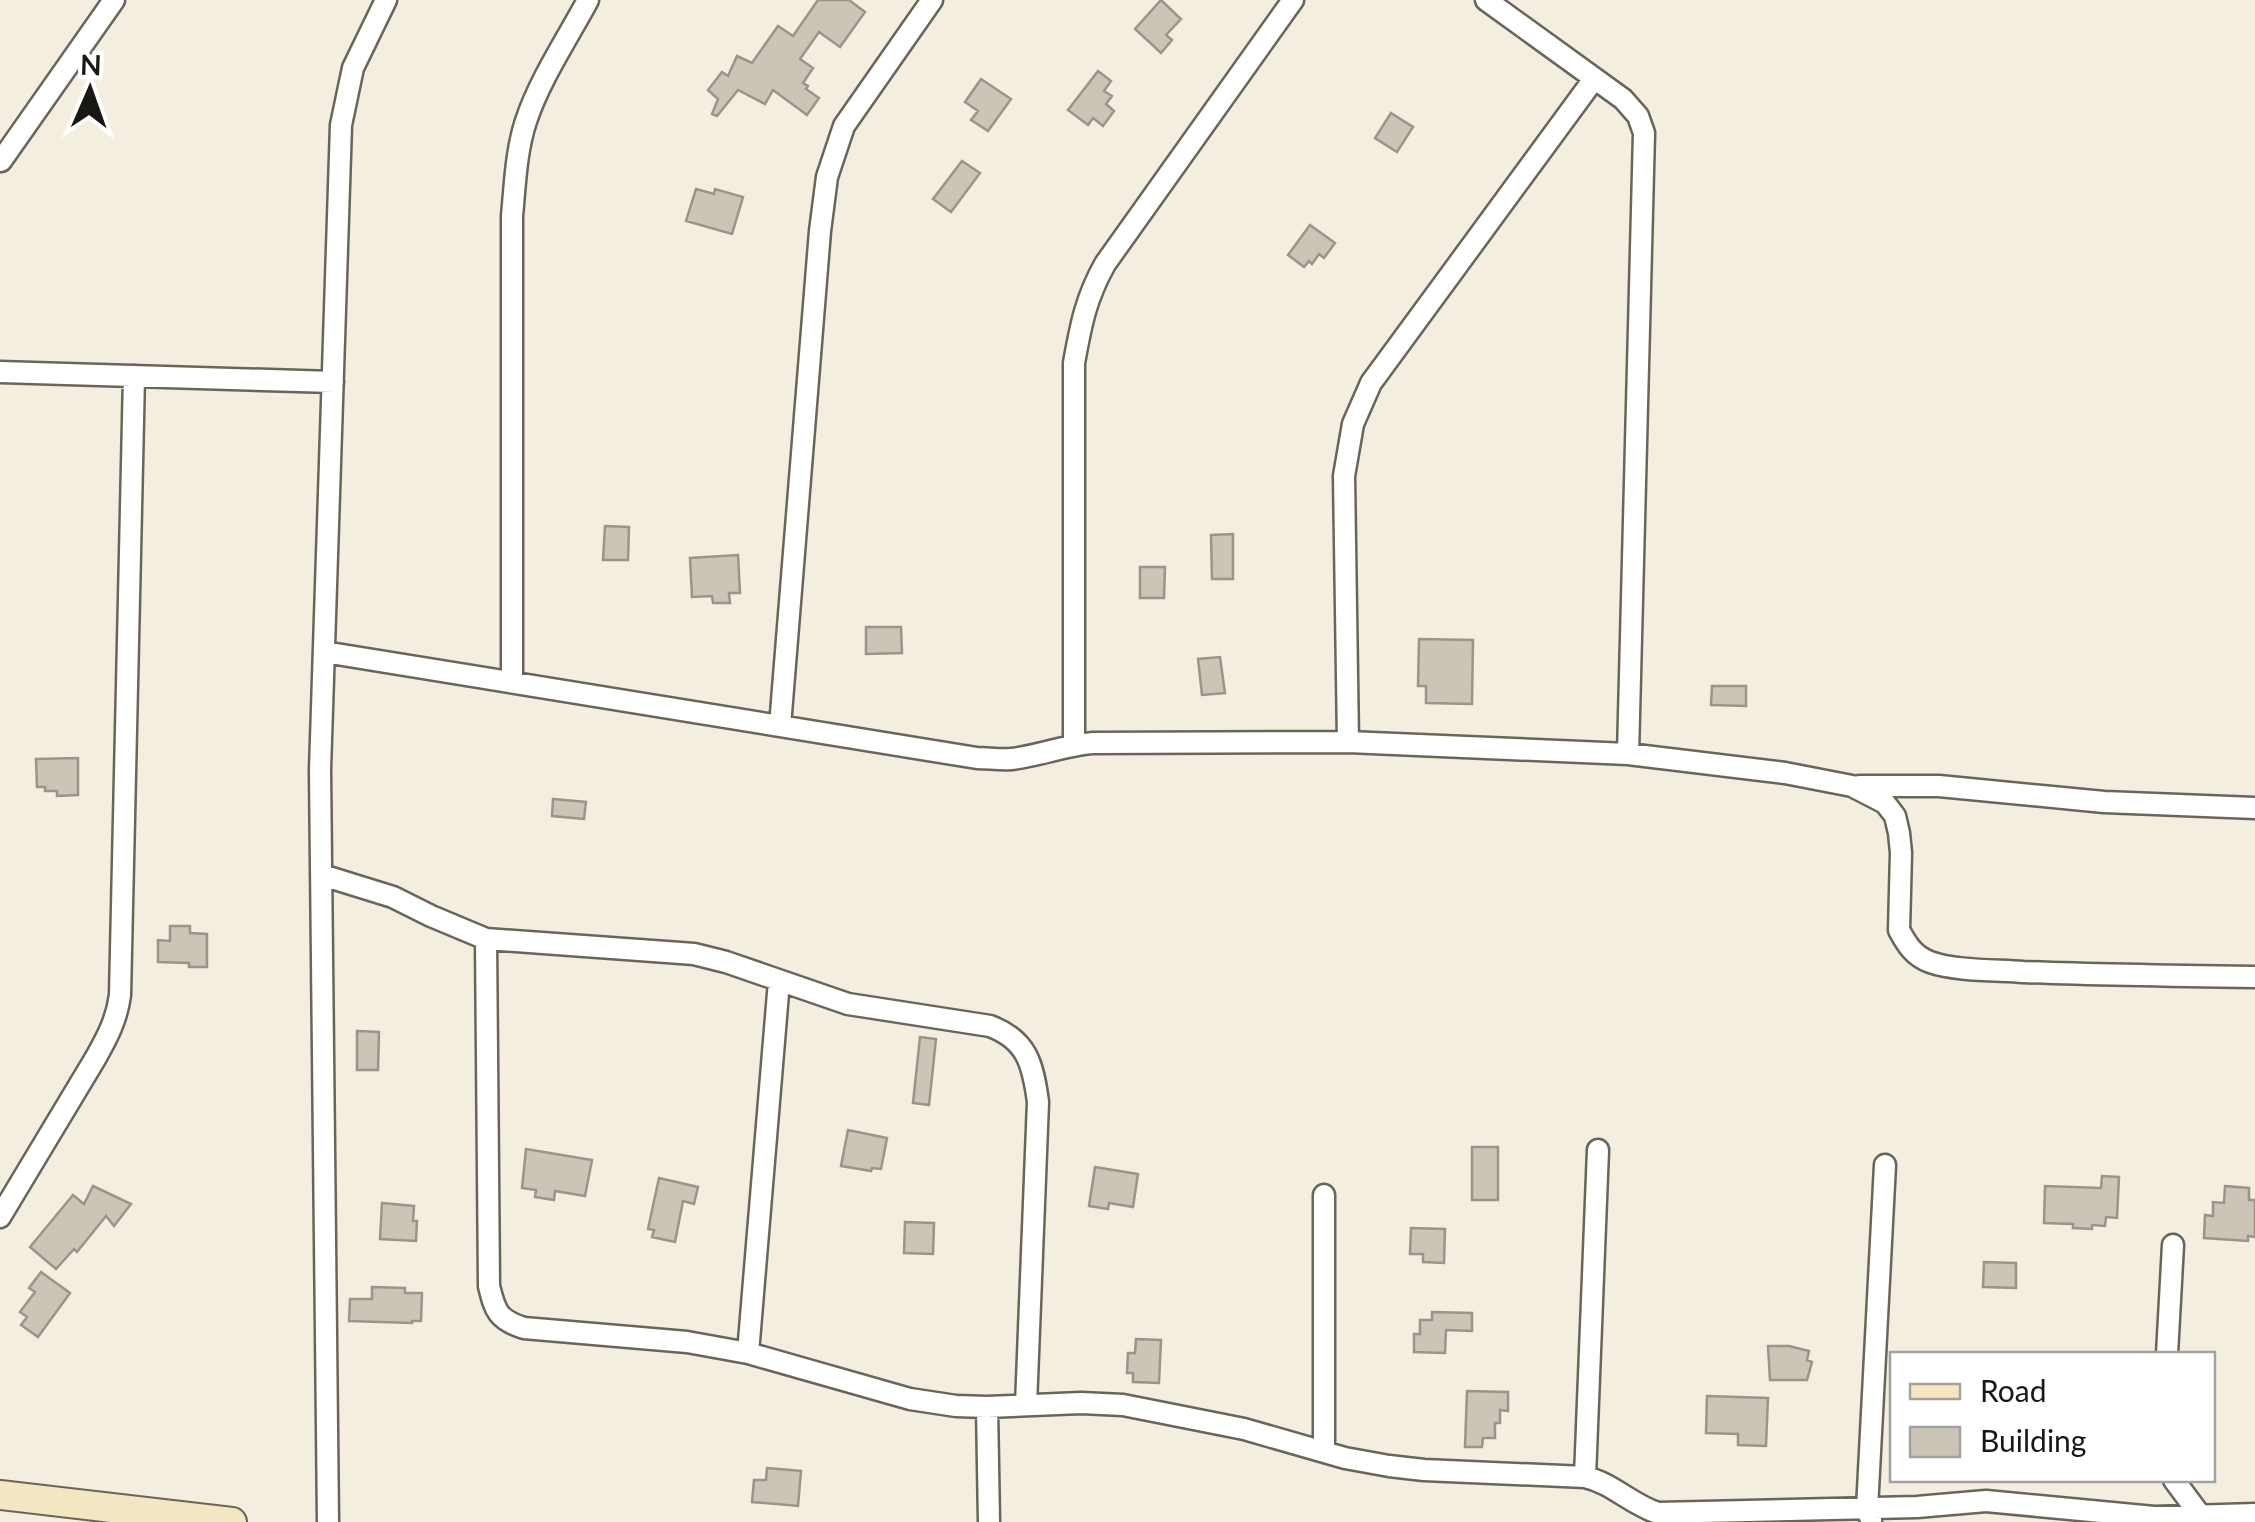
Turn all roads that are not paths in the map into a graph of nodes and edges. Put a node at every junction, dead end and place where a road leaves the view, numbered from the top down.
1 (114, 0) edge
2 (386, 0) edge
3 (588, 0) edge
4 (932, 0) edge
5 (1293, 0) edge
6 (1486, 0) edge
7 (1594, 79) junction
8 (1, 161) edge
9 (0, 372) edge
10 (134, 376) junction
11 (333, 382) junction
12 (324, 652) junction
13 (512, 682) junction
14 (780, 726) junction
15 (1348, 742) junction
16 (1074, 744) junction
17 (1628, 754) junction
18 (1852, 786) junction
19 (2255, 808) edge
20 (322, 875) junction
21 (486, 939) junction
22 (2255, 978) edge
23 (779, 981) junction
24 (1598, 1150) dead end
25 (1885, 1166) dead end
26 (1324, 1195) dead end
27 (0, 1217) edge
28 (2173, 1245) dead end
29 (2166, 1352) edge
30 (748, 1353) junction
31 (1026, 1406) junction
32 (987, 1407) junction
33 (1324, 1450) junction
34 (1585, 1477) junction
35 (2171, 1482) edge
36 (2174, 1482) edge
37 (0, 1495) edge
38 (2255, 1514) edge
39 (1870, 1515) edge
40 (2200, 1515) junction
41 (2154, 1517) junction
42 (232, 1522) edge
43 (328, 1522) edge
44 (988, 1522) edge

1 - 8 street
2 - 11 street
3 - 13 street
4 - 14 street
5 - 16 street
6 - 7 street
7 - 15 street
7 - 17 street
9 - 10 street
10 - 11 street
10 - 27 street
11 - 12 street
12 - 13 street
12 - 20 street
13 - 14 street
14 - 16 street
15 - 16 street
15 - 17 street
17 - 18 street
18 - 19 street
18 - 22 street
20 - 21 street
20 - 43 street
21 - 23 street
21 - 30 street
23 - 30 street
23 - 31 street
24 - 34 street
25 - 39 street
26 - 33 street
28 - 29 street
30 - 32 street
31 - 32 street
31 - 33 street
32 - 44 street
33 - 34 street
34 - 39 street
35 - 41 street
36 - 40 street
37 - 42 street
38 - 40 street
39 - 41 street
40 - 41 street

